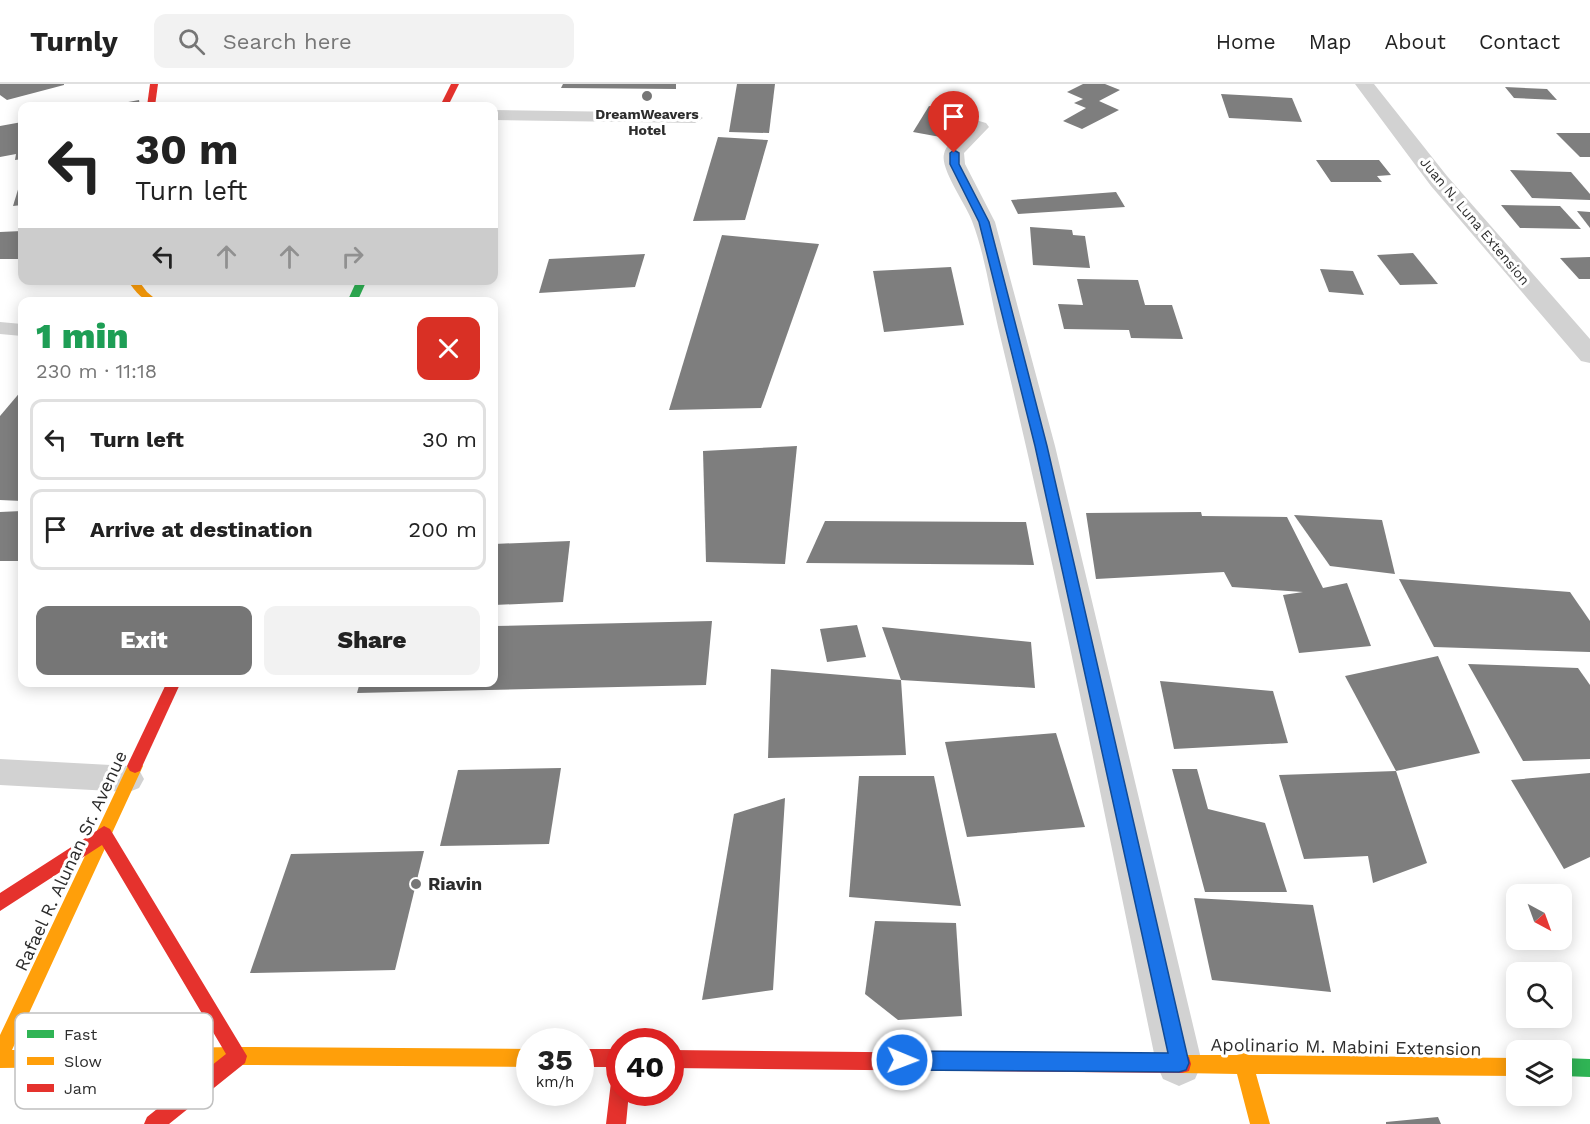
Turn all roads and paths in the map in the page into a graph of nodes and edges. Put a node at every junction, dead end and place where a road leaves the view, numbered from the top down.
1 (154, 84) edge
2 (455, 84) edge
3 (1364, 84) edge
4 (152, 102) edge
5 (446, 102) edge
6 (498, 115) edge
7 (695, 118) dead end
8 (979, 128) dead end
9 (136, 285) edge
10 (147, 297) edge
11 (0, 328) edge
12 (18, 330) edge
13 (1590, 355) edge
14 (172, 687) edge
15 (0, 772) edge
16 (129, 779) junction
17 (105, 834) junction
18 (0, 903) edge
19 (21, 1013) edge
20 (212, 1013) edge
21 (213, 1014) edge
22 (15, 1025) edge
23 (213, 1056) edge
24 (238, 1056) junction
25 (0, 1057) edge
26 (15, 1057) edge
27 (516, 1058) edge
28 (684, 1059) edge
29 (1244, 1062) junction
30 (1179, 1063) junction
31 (1506, 1067) edge
32 (1572, 1067) edge
33 (1590, 1068) edge
34 (213, 1076) edge
35 (618, 1106) edge
36 (173, 1109) edge
37 (154, 1124) edge
38 (616, 1124) edge
39 (1260, 1124) edge

1 - 4 main road
2 - 5 main road
3 - 13 street, Juan N. Luna Extension
6 - 7 lane
8 - 30 street
9 - 10 main road
11 - 12 lane
14 - 16 main road, Rafael R. Alunan Sr. Avenue
15 - 16 lane
16 - 17 main road, Rafael R. Alunan Sr. Avenue
17 - 18 main road
17 - 19 main road, Rafael R. Alunan Sr. Avenue
17 - 20 main road
21 - 24 main road
22 - 25 main road, Rafael R. Alunan Sr. Avenue
23 - 24 main road
24 - 27 main road
24 - 34 main road
25 - 26 main road
28 - 30 main road, Apolinario M. Mabini Extension
29 - 30 main road, Apolinario M. Mabini Extension
29 - 31 main road, Apolinario M. Mabini Extension
29 - 39 main road
32 - 33 main road
35 - 38 main road
36 - 37 main road

